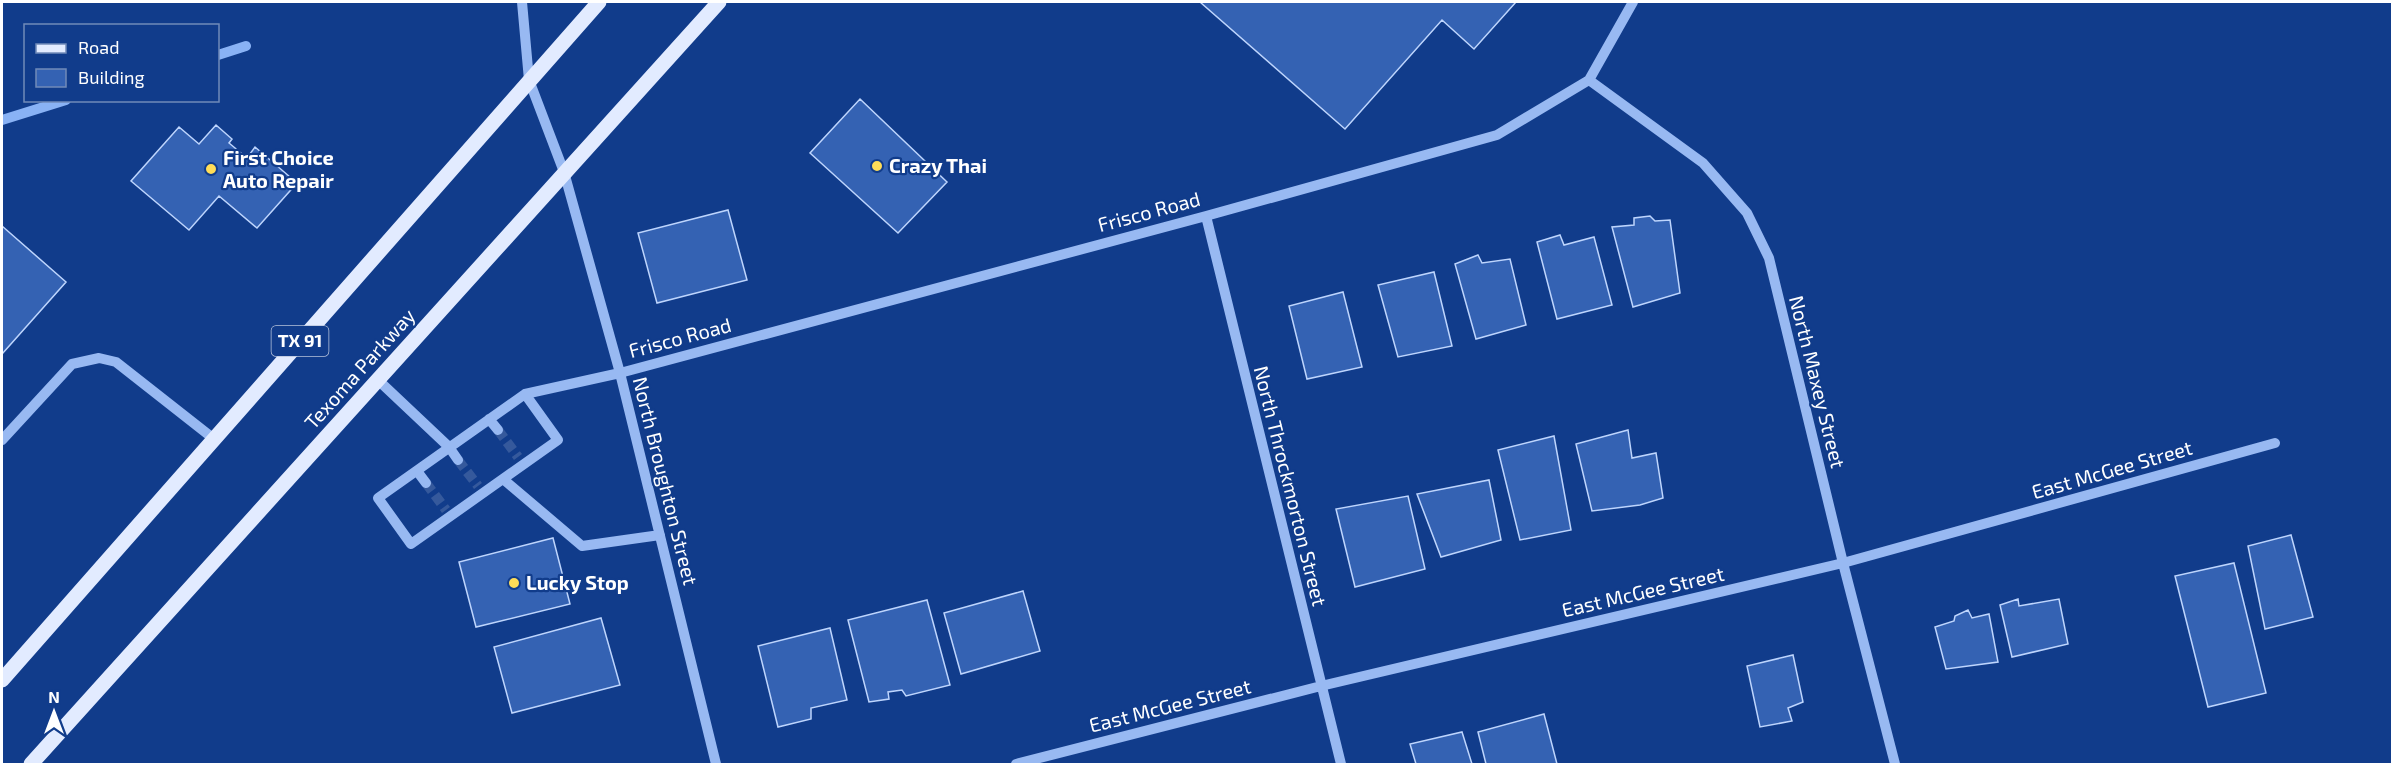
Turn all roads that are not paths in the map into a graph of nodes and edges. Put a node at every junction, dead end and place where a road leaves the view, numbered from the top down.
1 (522, 2) edge
2 (599, 2) edge
3 (719, 2) edge
4 (1634, 2) edge
5 (529, 80) junction
6 (1589, 80) junction
7 (564, 172) junction
8 (1206, 216) junction
9 (620, 373) junction
10 (378, 380) junction
11 (525, 394) junction
12 (489, 419) junction
13 (498, 430) tunnel mouth
14 (214, 439) junction
15 (2, 440) edge
16 (2275, 443) dead end
17 (449, 447) junction
18 (458, 460) tunnel mouth
19 (417, 471) junction
20 (503, 479) junction
21 (426, 483) tunnel mouth
22 (660, 535) junction
23 (1843, 563) junction
24 (2, 680) edge
25 (1321, 686) junction
26 (31, 765) edge
27 (716, 765) edge
28 (1016, 765) edge
29 (1341, 765) edge
30 (1895, 765) edge

1 - 5 street, North Broughton Street
2 - 5 main road, TX 91
3 - 7 main road, Texoma Parkway
4 - 6 street, Frisco Road
5 - 7 street, North Broughton Street
5 - 14 main road, TX 91
6 - 8 street, Frisco Road
6 - 23 street, North Maxey Street
7 - 9 street, North Broughton Street
7 - 10 main road, Texoma Parkway
8 - 9 street, Frisco Road
8 - 25 street, North Throckmorton Street
9 - 11 street, Frisco Road
9 - 22 street, North Broughton Street
10 - 17 street
10 - 26 main road, Texoma Parkway
11 - 12 street
11 - 20 street
12 - 13 street
12 - 17 street
14 - 15 street
14 - 24 main road, TX 91
16 - 23 street, East McGee Street
17 - 18 street
17 - 19 street
19 - 20 street
19 - 21 street
20 - 22 street
22 - 27 street, North Broughton Street
23 - 25 street, East McGee Street
23 - 30 street, North Maxey Street
25 - 28 street, East McGee Street
25 - 29 street, North Throckmorton Street

